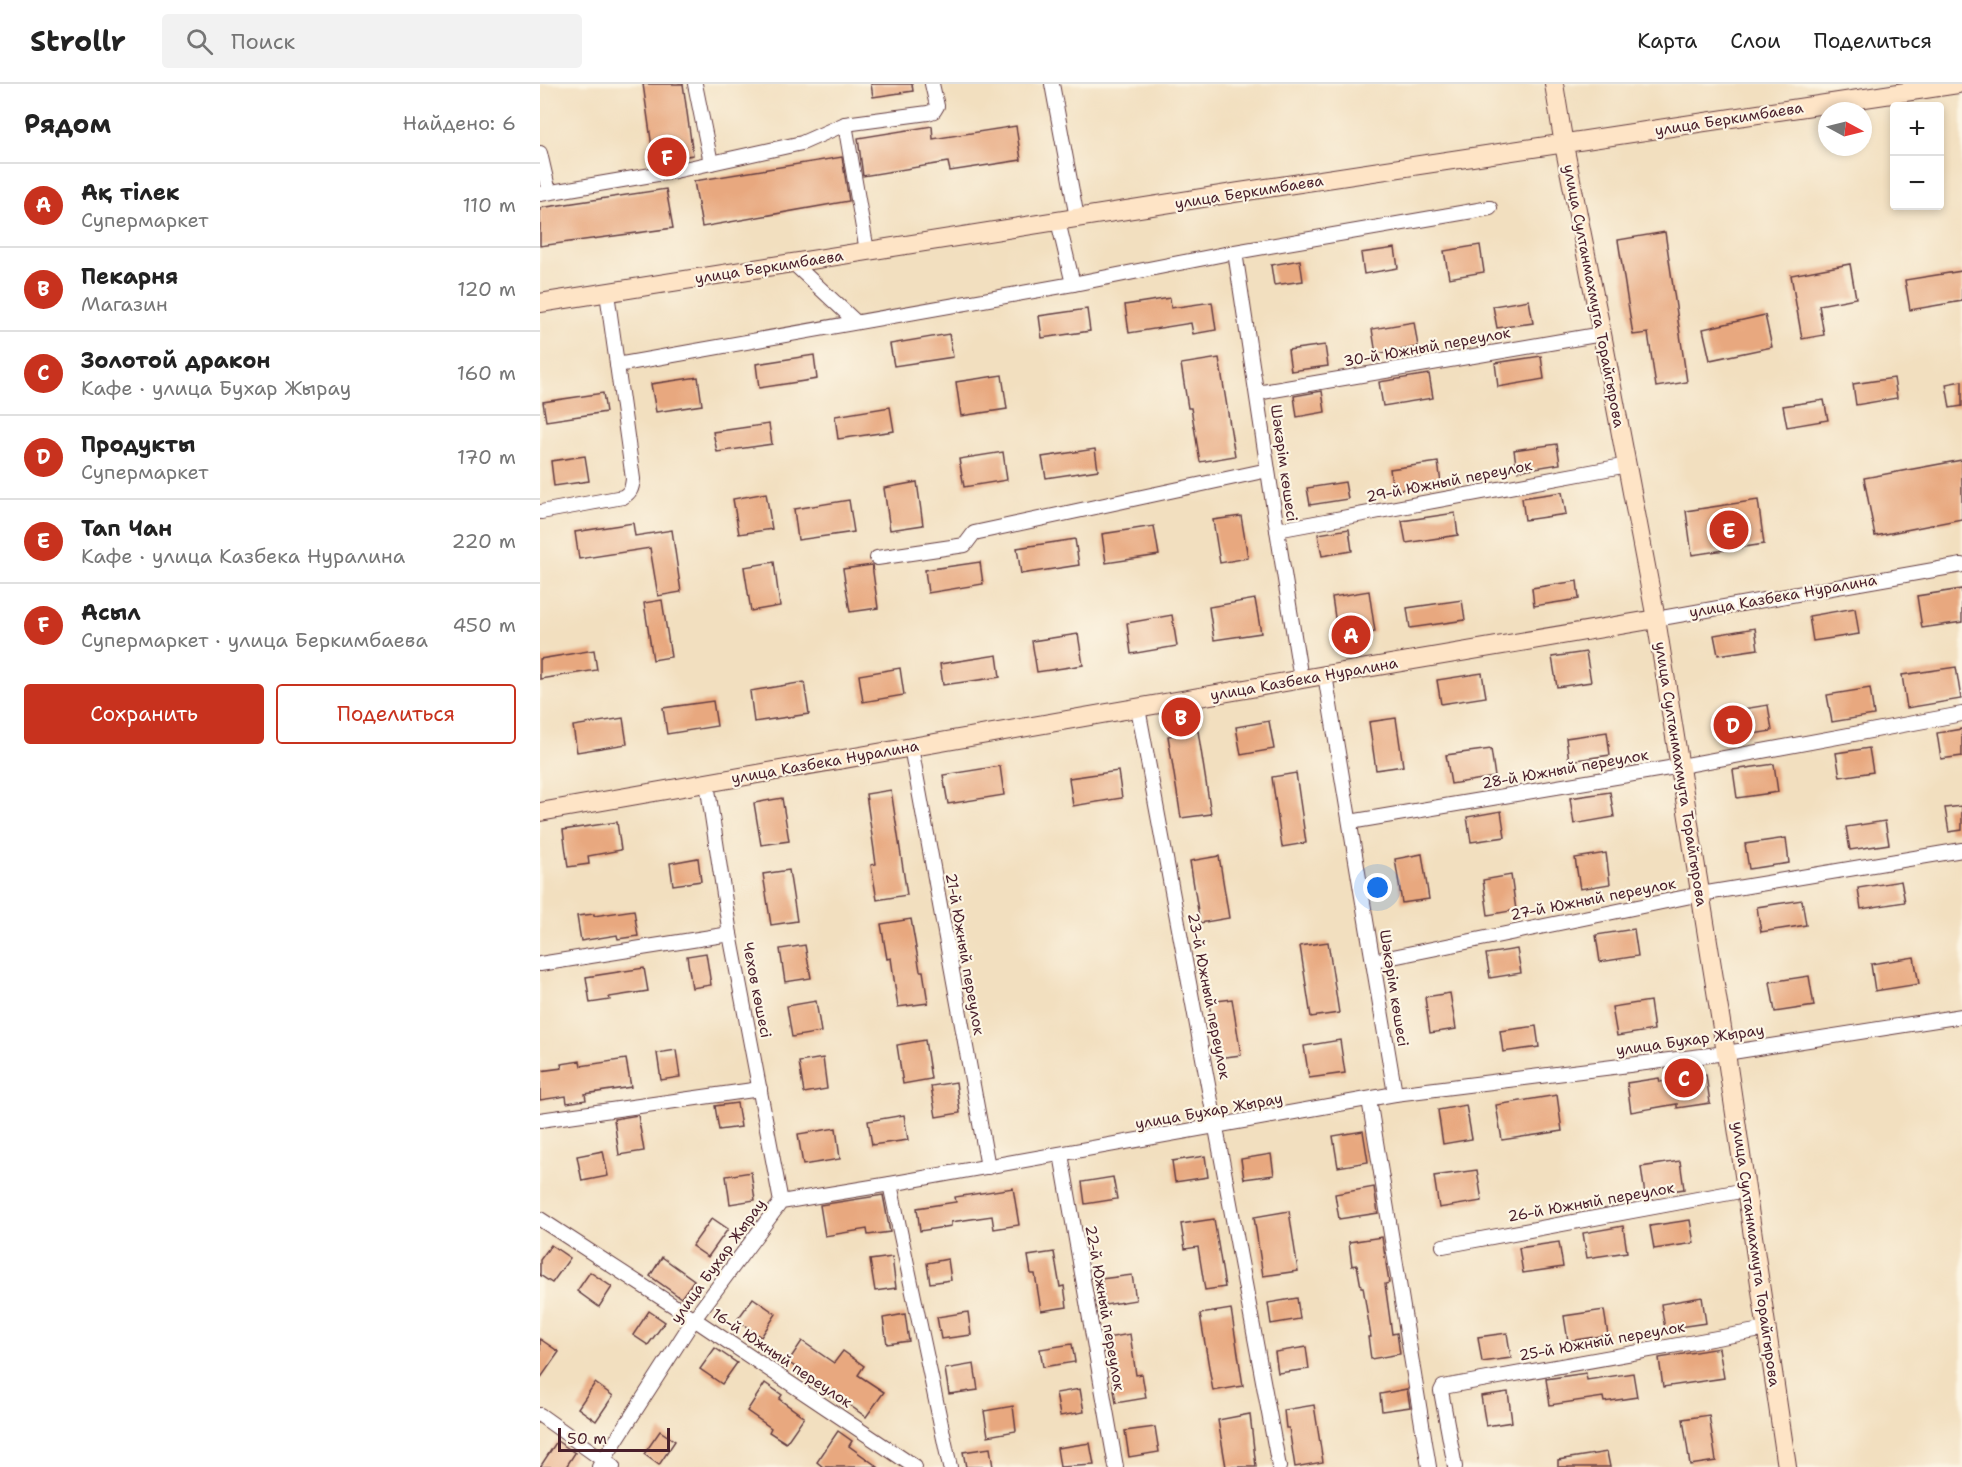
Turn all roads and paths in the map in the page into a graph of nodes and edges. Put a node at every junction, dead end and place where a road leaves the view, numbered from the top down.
1 (695, 84) edge
2 (932, 84) edge
3 (1052, 84) edge
4 (1554, 84) edge
5 (1958, 84) edge
6 (845, 124) junction
7 (1564, 145) junction
8 (540, 153) edge
9 (711, 163) junction
10 (544, 193) edge
11 (1490, 208) dead end
12 (1068, 220) junction
13 (867, 251) junction
14 (1235, 252) junction
15 (793, 263) junction
16 (1072, 284) junction
17 (607, 293) junction
18 (540, 303) edge
19 (856, 322) junction
20 (1602, 334) junction
21 (617, 364) junction
22 (1257, 393) junction
23 (1628, 465) junction
24 (1268, 470) junction
25 (541, 512) edge
26 (1277, 530) junction
27 (877, 558) dead end
28 (1962, 565) edge
29 (1656, 619) junction
30 (1325, 675) junction
31 (1301, 679) junction
32 (1138, 708) junction
33 (1962, 714) edge
34 (911, 747) junction
35 (1681, 766) junction
36 (707, 783) junction
37 (540, 812) edge
38 (1350, 822) junction
39 (1962, 850) edge
40 (1701, 894) junction
41 (730, 934) junction
42 (1373, 961) junction
43 (540, 964) edge
44 (1962, 1016) edge
45 (1726, 1053) junction
46 (760, 1089) junction
47 (1395, 1094) junction
48 (1369, 1099) junction
49 (540, 1120) edge
50 (1217, 1126) junction
51 (1061, 1154) junction
52 (988, 1167) junction
53 (890, 1184) junction
54 (1746, 1190) junction
55 (781, 1202) junction
56 (540, 1219) edge
57 (1443, 1246) dead end
58 (694, 1319) junction
59 (1767, 1329) junction
60 (540, 1415) edge
61 (605, 1465) edge
62 (915, 1467) edge
63 (950, 1467) edge
64 (1116, 1467) edge
65 (1279, 1467) edge
66 (1429, 1467) edge
67 (1455, 1467) edge
68 (1787, 1467) edge

1 - 9 street
2 - 6 street
3 - 12 street
4 - 7 street, улица Султанмахмута Торайгырова
5 - 7 street, улица Беркимбаева
6 - 9 street
6 - 13 street
7 - 12 street, улица Беркимбаева
7 - 20 street, улица Султанмахмута Торайгырова
8 - 10 street
9 - 10 street
11 - 14 street
12 - 13 street, улица Беркимбаева
12 - 16 street
13 - 15 street, улица Беркимбаева
14 - 16 street
14 - 22 street, Шәкәрім көшесі
15 - 17 street, улица Беркимбаева
15 - 19 street
16 - 19 street
17 - 18 street, улица Беркимбаева
17 - 21 street
19 - 21 street
20 - 22 street, 30-й Южный переулок
20 - 23 street, улица Султанмахмута Торайгырова
21 - 25 street
22 - 24 street, Шәкәрім көшесі
23 - 26 street, 29-й Южный переулок
23 - 29 street, улица Султанмахмута Торайгырова
24 - 26 street, Шәкәрім көшесі
24 - 27 street
26 - 31 street, Шәкәрім көшесі
28 - 29 street, улица Казбека Нуралина
29 - 30 street, улица Казбека Нуралина
29 - 35 street, улица Султанмахмута Торайгырова
30 - 31 street, улица Казбека Нуралина
30 - 38 street, Шәкәрім көшесі
31 - 32 street, улица Казбека Нуралина
32 - 34 street, улица Казбека Нуралина
32 - 50 street, 23-й Южный переулок
33 - 35 street, 28-й Южный переулок
34 - 36 street, улица Казбека Нуралина
34 - 52 street, 21-й Южный переулок
35 - 38 street, 28-й Южный переулок
35 - 40 street, улица Султанмахмута Торайгырова
36 - 37 street, улица Казбека Нуралина
36 - 41 street, Чехов көшесі
38 - 42 street, Шәкәрім көшесі
39 - 40 street, 27-й Южный переулок
40 - 42 street, 27-й Южный переулок
40 - 45 street, улица Султанмахмута Торайгырова
41 - 43 street
41 - 46 street, Чехов көшесі
42 - 47 street, Шәкәрім көшесі
44 - 45 street, улица Бухар Жырау
45 - 47 street, улица Бухар Жырау
45 - 54 street, улица Султанмахмута Торайгырова
46 - 49 street
46 - 55 street, Чехов көшесі
47 - 48 street, улица Бухар Жырау
48 - 50 street, улица Бухар Жырау
48 - 66 street
50 - 51 street, улица Бухар Жырау
50 - 65 street, 23-й Южный переулок
51 - 52 street, улица Бухар Жырау
51 - 64 street, 22-й Южный переулок
52 - 53 street, улица Бухар Жырау
53 - 55 street, улица Бухар Жырау
53 - 63 street
54 - 57 street, 26-й Южный переулок
54 - 59 street, улица Султанмахмута Торайгырова
55 - 58 street, улица Бухар Жырау
56 - 58 street, 16-й Южный переулок
58 - 61 street, улица Бухар Жырау
58 - 62 street, 16-й Южный переулок
59 - 67 street, 25-й Южный переулок
59 - 68 street, улица Султанмахмута Торайгырова
60 - 61 street

